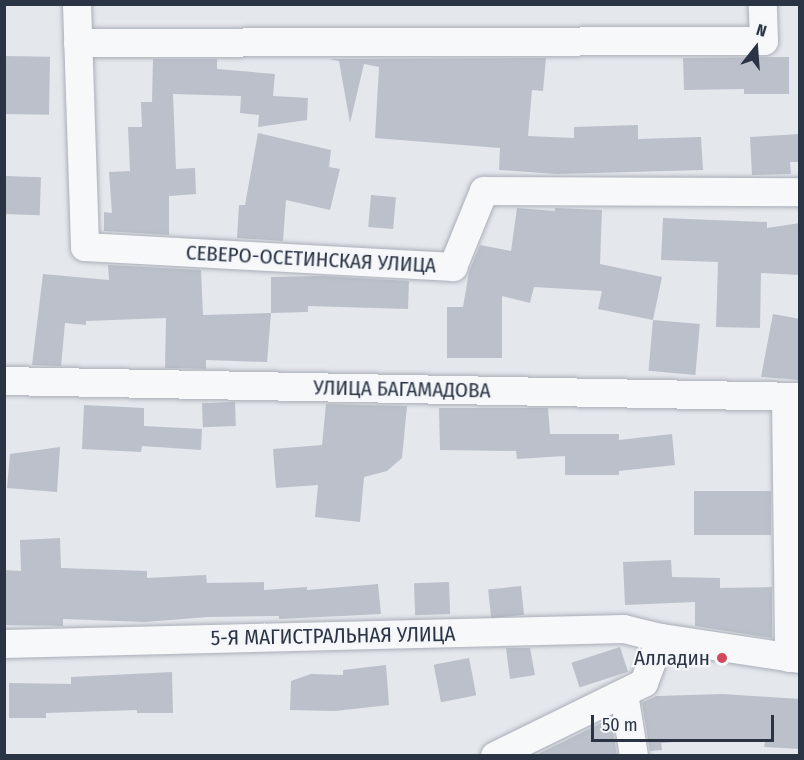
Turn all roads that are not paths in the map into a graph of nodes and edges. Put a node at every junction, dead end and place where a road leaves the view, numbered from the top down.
1 (77, 4) edge
2 (763, 4) edge
3 (78, 44) junction
4 (800, 192) edge
5 (4, 381) edge
6 (793, 397) edge
7 (661, 638) junction
8 (4, 644) edge
9 (794, 658) edge
10 (624, 694) junction
11 (495, 756) edge
12 (634, 756) edge

1 - 3 street, СЕВЕРО-ОСЕТИНСКАЯ УЛИЦА
2 - 3 street
3 - 4 street, СЕВЕРО-ОСЕТИНСКАЯ УЛИЦА
5 - 6 street, УЛИЦА БАГАМАДОВА
6 - 9 street
7 - 8 street, 5-Я МАГИСТРАЛЬНАЯ УЛИЦА
7 - 9 street, 5-Я МАГИСТРАЛЬНАЯ УЛИЦА
7 - 10 street
10 - 11 street
10 - 12 street

